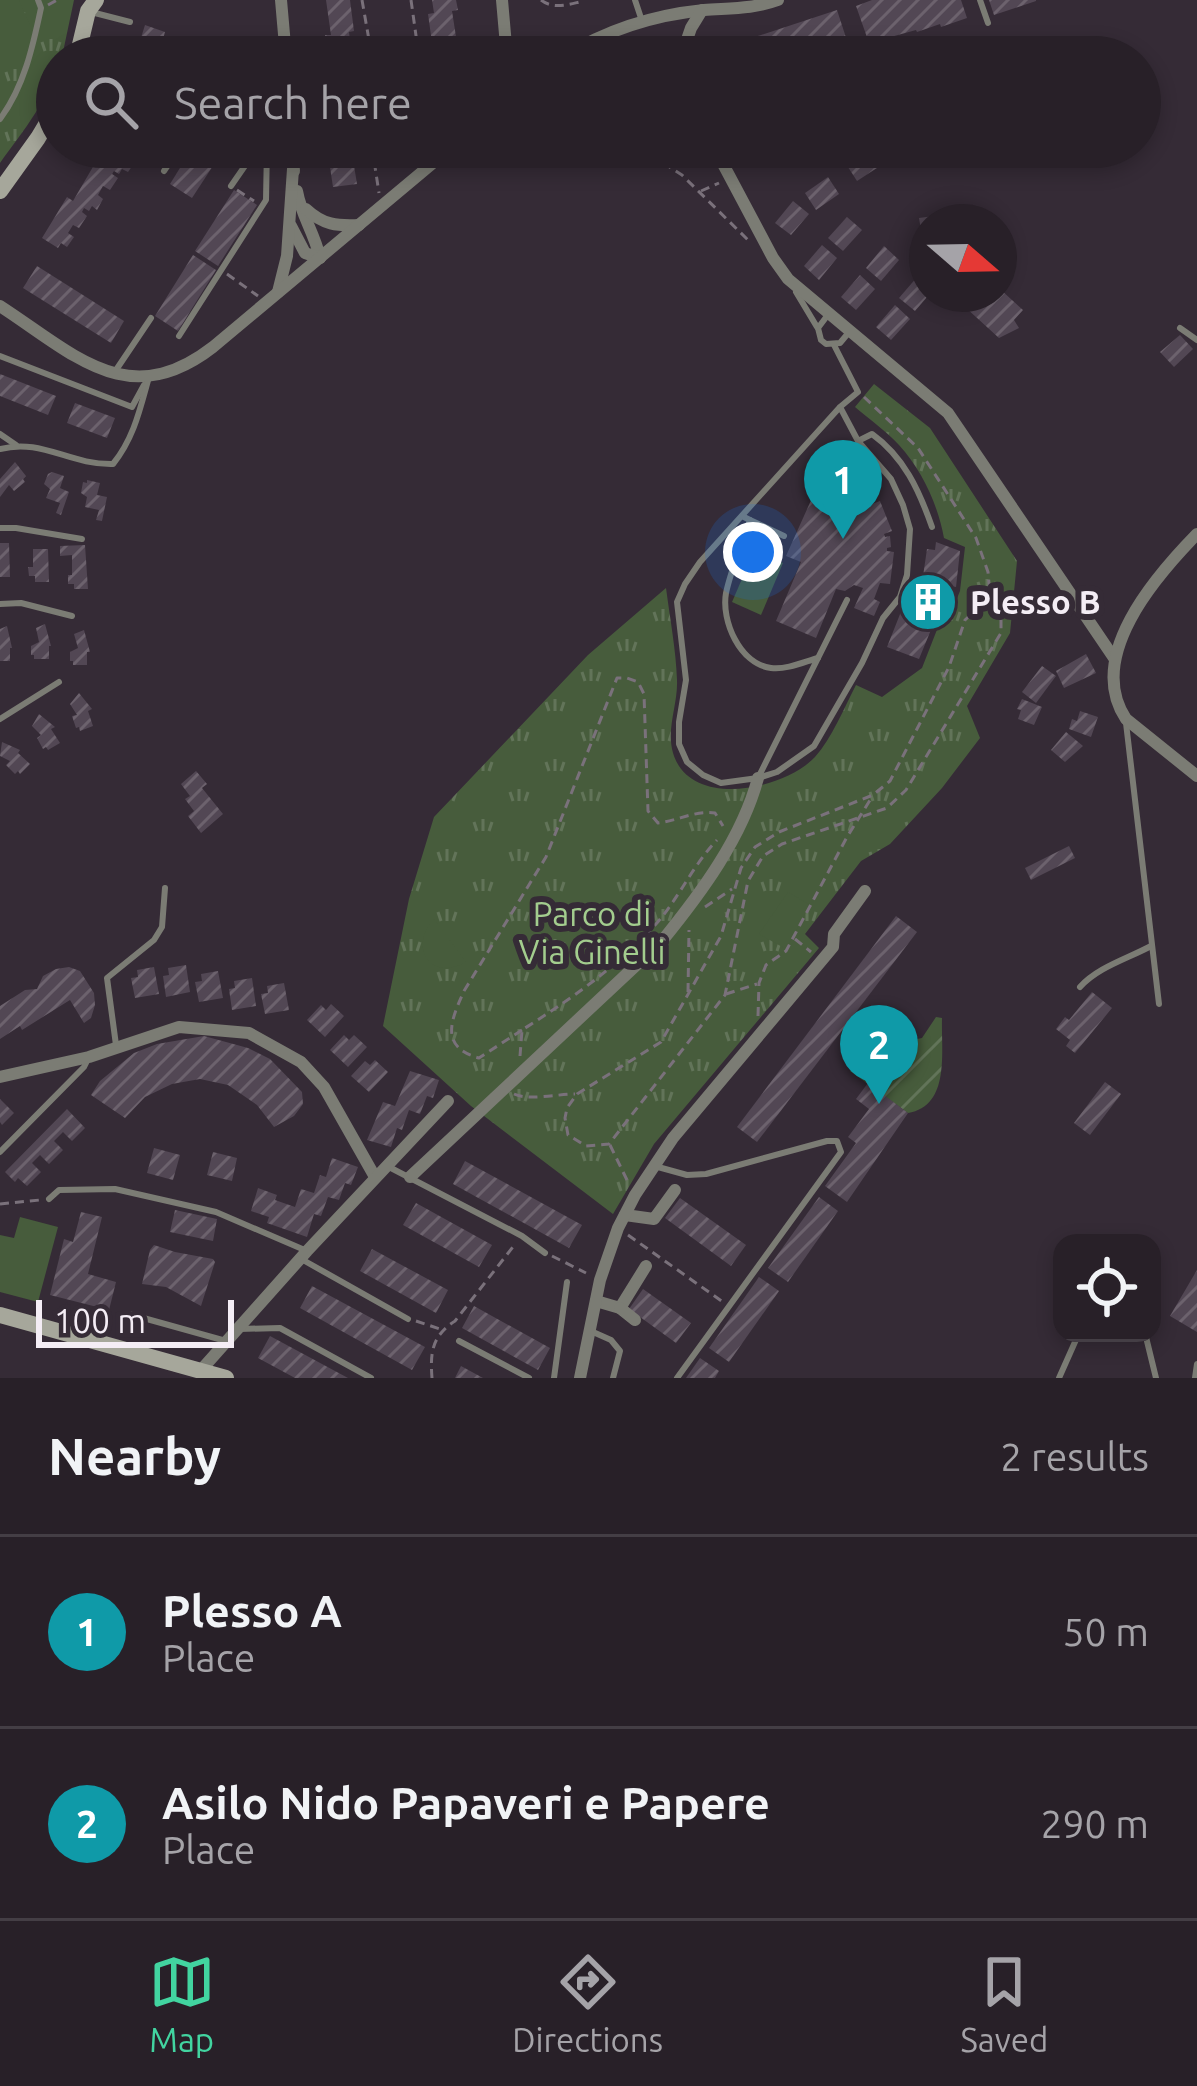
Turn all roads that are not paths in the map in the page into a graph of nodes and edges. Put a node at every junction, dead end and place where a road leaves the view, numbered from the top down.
1 (38, 0) edge
2 (281, 0) edge
3 (502, 0) edge
4 (635, 0) edge
5 (778, 0) edge
6 (980, 0) edge
7 (89, 4) edge
8 (702, 10) junction
9 (642, 21) junction
10 (130, 22) dead end
11 (988, 23) dead end
12 (81, 36) edge
13 (284, 36) edge
14 (510, 36) edge
15 (603, 36) edge
16 (688, 36) edge
17 (0, 119) edge
18 (36, 141) edge
19 (166, 168) edge
20 (245, 168) edge
21 (264, 168) edge
22 (427, 168) edge
23 (724, 168) edge
24 (293, 169) joint
25 (164, 171) dead end
26 (230, 186) road end
27 (0, 191) edge
28 (298, 202) junction
29 (289, 221) junction
30 (360, 225) junction
31 (320, 258) junction
32 (788, 279) junction
33 (272, 298) junction
34 (0, 306) edge
35 (830, 314) junction
36 (151, 318) dead end
37 (818, 328) junction
38 (1180, 328) dead end
39 (850, 331) junction
40 (178, 335) dead end
41 (1197, 340) edge
42 (834, 345) junction
43 (0, 356) edge
44 (114, 373) junction
45 (148, 377) junction
46 (840, 407) junction
47 (0, 434) edge
48 (858, 441) junction
49 (16, 445) junction
50 (0, 449) edge
51 (746, 518) junction
52 (932, 527) dead end
53 (0, 528) edge
54 (1197, 534) edge
55 (784, 536) dead end
56 (82, 539) dead end
57 (847, 600) dead end
58 (0, 604) edge
59 (71, 616) dead end
60 (818, 658) junction
61 (1114, 658) junction
62 (59, 682) dead end
63 (0, 718) edge
64 (1126, 719) junction
65 (1197, 776) edge
66 (758, 778) junction
67 (165, 888) dead end
68 (865, 892) dead end
69 (1151, 946) junction
70 (1080, 987) dead end
71 (1159, 1004) dead end
72 (117, 1048) junction
73 (89, 1058) junction
74 (0, 1078) edge
75 (448, 1101) dead end
76 (0, 1152) edge
77 (386, 1165) junction
78 (653, 1166) junction
79 (375, 1177) junction
80 (410, 1177) junction
81 (675, 1190) dead end
82 (50, 1199) road end
83 (622, 1222) junction
84 (544, 1252) road end
85 (303, 1255) junction
86 (646, 1266) dead end
87 (567, 1282) dead end
88 (596, 1301) junction
89 (620, 1308) junction
90 (129, 1314) dead end
91 (0, 1315) edge
92 (408, 1319) dead end
93 (635, 1320) dead end
94 (589, 1331) junction
95 (231, 1335) junction
96 (459, 1341) dead end
97 (1075, 1342) edge
98 (1147, 1342) edge
99 (1197, 1364) edge
100 (202, 1369) junction
101 (226, 1378) edge
102 (371, 1378) edge
103 (529, 1378) edge
104 (554, 1378) edge
105 (580, 1378) edge
106 (613, 1378) edge
107 (676, 1378) edge
108 (1059, 1378) edge
109 (1156, 1378) edge
110 (1195, 1378) edge

1 - 17 lane
2 - 13 street
3 - 14 street
4 - 9 lane
5 - 8 street
6 - 11 lane
7 - 10 lane
7 - 12 street
8 - 9 street
8 - 16 street
9 - 15 street
18 - 27 street
19 - 25 lane
20 - 26 lane
21 - 40 lane
22 - 30 street
23 - 32 street
24 - 28 street
24 - 29 street
28 - 30 street
28 - 31 street
29 - 31 street
29 - 33 street
30 - 31 street
31 - 33 street
32 - 35 street
32 - 37 lane
33 - 45 street
34 - 44 street
35 - 37 lane
35 - 39 street
36 - 44 lane
37 - 42 lane
38 - 41 lane
39 - 42 lane
39 - 61 street
42 - 46 lane
43 - 45 lane
44 - 45 street
45 - 49 lane
46 - 48 lane
46 - 51 lane
47 - 49 lane
48 - 52 lane
48 - 66 lane
49 - 50 lane
51 - 55 lane
51 - 60 lane
51 - 66 lane
53 - 56 lane
54 - 61 street
57 - 60 lane
58 - 59 lane
60 - 66 lane
61 - 64 street
62 - 63 lane
64 - 65 street
64 - 69 lane
66 - 80 street
67 - 72 lane
68 - 78 street
69 - 70 lane
69 - 71 lane
72 - 73 street
72 - 79 street
73 - 74 street
73 - 76 lane
75 - 77 street
77 - 79 street
77 - 80 lane
78 - 83 street
78 - 107 lane
79 - 85 street
80 - 84 lane
81 - 83 street
82 - 85 lane
83 - 88 street
85 - 92 lane
85 - 95 street
86 - 89 street
87 - 104 lane
88 - 89 street
88 - 94 street
89 - 93 street
90 - 95 lane
91 - 100 street
94 - 105 street
94 - 106 lane
95 - 100 street
95 - 102 lane
96 - 103 lane
97 - 108 lane
98 - 109 lane
99 - 110 lane
100 - 101 street

